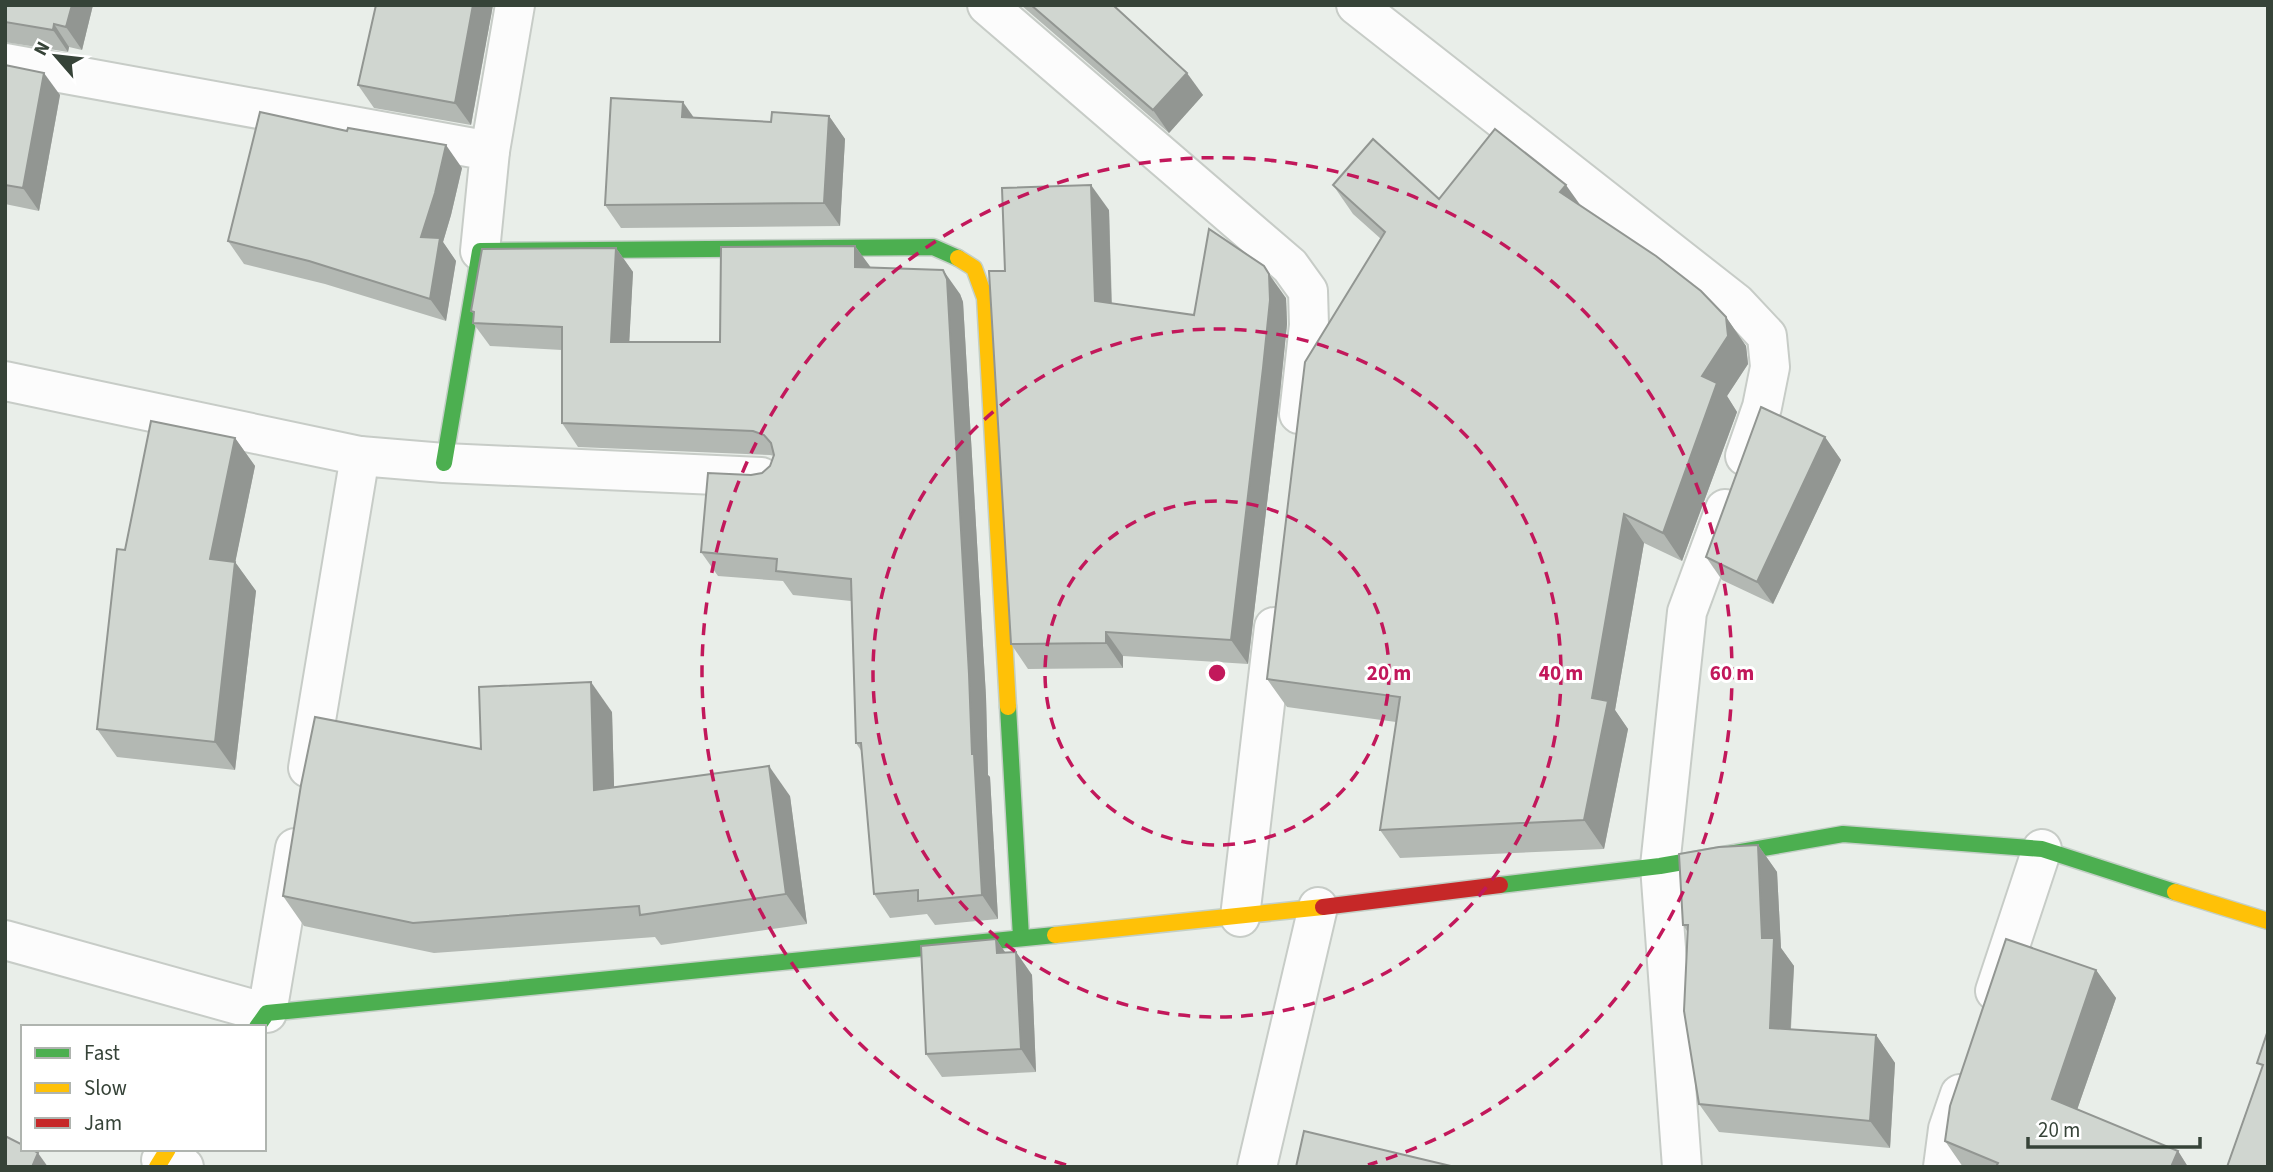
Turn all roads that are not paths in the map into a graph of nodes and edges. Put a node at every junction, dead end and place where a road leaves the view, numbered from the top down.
1 (515, 5) edge
2 (987, 5) edge
3 (1356, 5) edge
4 (5, 63) edge
5 (491, 151) junction
6 (480, 251) junction
7 (5, 381) edge
8 (1295, 450) edge
9 (360, 456) junction
10 (444, 463) junction
11 (769, 477) edge
12 (1279, 587) edge
13 (2042, 849) junction
14 (1660, 866) junction
15 (1318, 907) junction
16 (1240, 917) junction
17 (2268, 922) edge
18 (1021, 937) junction
19 (5, 940) edge
20 (262, 1020) edge
21 (1983, 1027) edge
22 (1970, 1065) edge
23 (1257, 1167) edge
24 (1682, 1167) edge
25 (1943, 1167) edge

1 - 5 street
2 - 8 street
3 - 14 street
4 - 5 street
5 - 6 street
6 - 10 street
6 - 18 street
7 - 9 street
9 - 10 street
9 - 20 street
10 - 11 street
12 - 16 street
13 - 14 street
13 - 17 street
13 - 21 street
14 - 15 street
14 - 24 street
15 - 16 street
15 - 23 street
16 - 18 street
18 - 20 street
19 - 20 street
22 - 25 street

